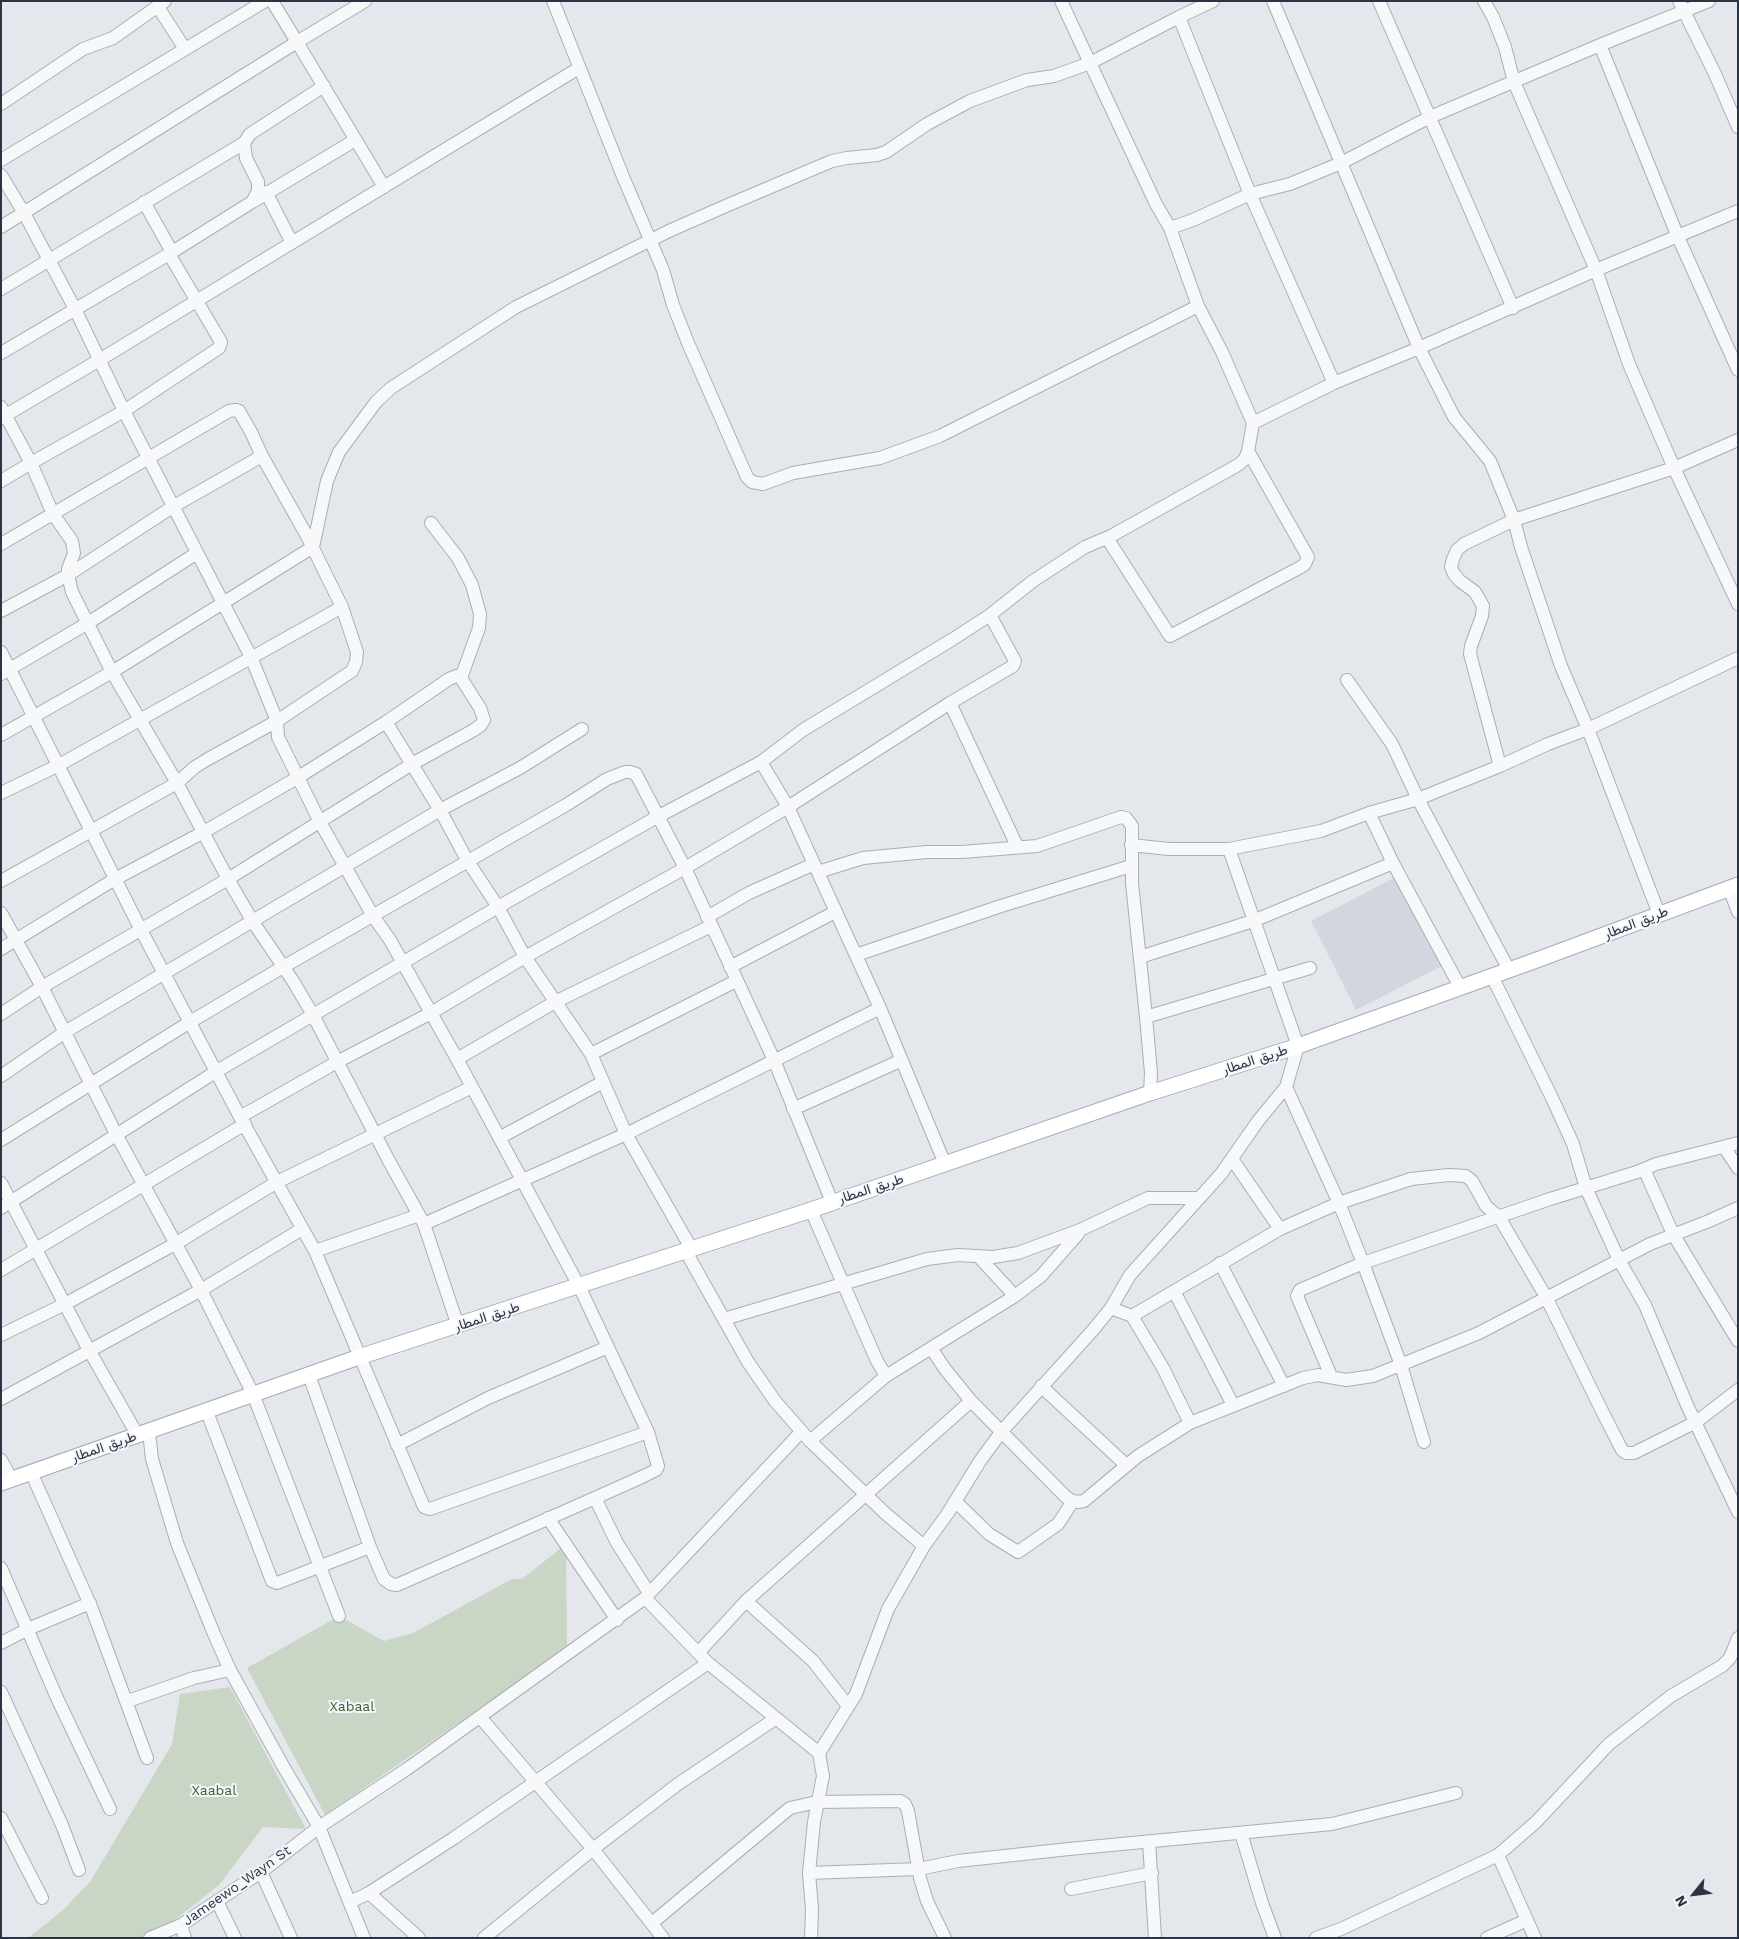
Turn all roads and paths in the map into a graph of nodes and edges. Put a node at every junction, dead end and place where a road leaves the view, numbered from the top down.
1 (265, 1) edge
2 (272, 1) edge
3 (366, 1) edge
4 (553, 1) edge
5 (1061, 1) edge
6 (1213, 1) edge
7 (1273, 1) edge
8 (1379, 1) edge
9 (1484, 1) edge
10 (1709, 1) edge
11 (162, 4) edge
12 (1681, 7) edge
13 (1179, 17) junction
14 (297, 42) junction
15 (1600, 45) junction
16 (185, 49) junction
17 (1090, 63) junction
18 (579, 68) junction
19 (1514, 82) junction
20 (324, 86) junction
21 (1, 104) edge
22 (1430, 117) junction
23 (1738, 127) edge
24 (355, 140) junction
25 (244, 143) junction
26 (1, 160) edge
27 (1341, 163) junction
28 (1, 174) edge
29 (384, 187) junction
30 (266, 192) junction
31 (1250, 194) junction
32 (144, 202) junction
33 (252, 202) junction
34 (1738, 211) edge
35 (24, 213) junction
36 (1, 227) edge
37 (1170, 228) junction
38 (1678, 237) junction
39 (650, 241) junction
40 (292, 243) junction
41 (171, 253) junction
42 (49, 261) junction
43 (1596, 270) junction
44 (1, 289) edge
45 (197, 300) junction
46 (1198, 306) junction
47 (1513, 308) junction
48 (76, 309) junction
49 (1420, 348) junction
50 (1, 353) edge
51 (101, 360) junction
52 (1738, 370) edge
53 (1334, 383) junction
54 (124, 411) junction
55 (3, 413) edge
56 (1253, 423) junction
57 (1738, 440) edge
58 (1248, 451) junction
59 (262, 456) junction
60 (149, 458) junction
61 (31, 463) junction
62 (1674, 468) junction
63 (1, 481) edge
64 (174, 506) junction
65 (53, 514) junction
66 (1514, 520) junction
67 (431, 523) dead end
68 (1107, 538) junction
69 (1, 544) edge
70 (313, 548) junction
71 (197, 553) junction
72 (68, 575) junction
73 (223, 602) junction
74 (1738, 604) edge
75 (342, 607) junction
76 (1, 610) edge
77 (990, 615) junction
78 (88, 623) junction
79 (1, 652) edge
80 (251, 657) junction
81 (1738, 658) edge
82 (5, 671) edge
83 (112, 672) junction
84 (461, 678) junction
85 (1347, 680) dead end
86 (950, 703) junction
87 (35, 717) junction
88 (139, 721) junction
89 (277, 721) junction
90 (386, 722) junction
91 (582, 729) dead end
92 (1588, 729) junction
93 (1, 735) edge
94 (761, 762) junction
95 (412, 764) junction
96 (59, 765) junction
97 (1500, 766) junction
98 (297, 778) junction
99 (177, 783) junction
100 (1, 792) edge
101 (1418, 799) junction
102 (788, 807) junction
103 (440, 810) junction
104 (1369, 813) junction
105 (657, 817) junction
106 (320, 822) junction
107 (91, 832) junction
108 (202, 833) junction
109 (1131, 845) junction
110 (1016, 846) junction
111 (1229, 849) junction
112 (467, 860) junction
113 (1394, 863) junction
114 (346, 866) junction
115 (1131, 866) junction
116 (685, 868) junction
117 (816, 868) junction
118 (116, 879) junction
119 (228, 879) junction
120 (1, 881) edge
121 (1733, 886) edge
122 (498, 907) junction
123 (835, 912) junction
124 (1738, 912) edge
125 (1, 913) edge
126 (1659, 914) junction
127 (373, 916) junction
128 (709, 921) junction
129 (1253, 921) junction
130 (253, 922) junction
131 (141, 930) junction
132 (15, 940) junction
133 (1, 949) edge
134 (856, 955) junction
135 (525, 957) junction
136 (1140, 957) junction
137 (403, 963) junction
138 (283, 967) junction
139 (730, 967) junction
140 (1310, 968) dead end
141 (1509, 970) junction
142 (164, 974) junction
143 (1492, 976) junction
144 (1276, 978) junction
145 (736, 982) junction
146 (42, 987) junction
147 (1460, 987) junction
148 (555, 1002) junction
149 (880, 1008) junction
150 (431, 1012) junction
151 (1, 1014) edge
152 (313, 1015) junction
153 (1146, 1017) junction
154 (190, 1022) junction
155 (65, 1032) junction
156 (1298, 1046) junction
157 (591, 1054) junction
158 (457, 1059) junction
159 (774, 1060) junction
160 (902, 1060) junction
161 (337, 1062) junction
162 (217, 1071) junction
163 (1, 1076) edge
164 (603, 1082) junction
165 (90, 1086) junction
166 (472, 1086) junction
167 (1286, 1087) junction
168 (1150, 1093) junction
169 (793, 1109) junction
170 (242, 1120) junction
171 (375, 1133) junction
172 (116, 1134) junction
173 (626, 1134) junction
174 (498, 1138) junction
175 (1, 1140) edge
176 (1738, 1143) edge
177 (1724, 1147) junction
178 (1232, 1160) junction
179 (945, 1164) junction
180 (1738, 1168) edge
181 (1644, 1169) junction
182 (522, 1181) junction
183 (278, 1182) junction
184 (1, 1183) edge
185 (143, 1185) junction
186 (1586, 1188) junction
187 (1199, 1198) junction
188 (832, 1202) junction
189 (1339, 1203) junction
190 (6, 1205) edge
191 (1738, 1208) edge
192 (811, 1210) junction
193 (1499, 1217) junction
194 (421, 1220) junction
195 (1280, 1228) junction
196 (302, 1229) junction
197 (1080, 1230) junction
198 (1673, 1234) junction
199 (175, 1244) junction
200 (688, 1249) junction
201 (37, 1250) junction
202 (315, 1251) junction
203 (979, 1257) junction
204 (1619, 1260) junction
205 (1220, 1263) junction
206 (1363, 1263) junction
207 (1, 1270) edge
208 (844, 1283) junction
209 (579, 1286) junction
210 (201, 1290) junction
211 (1174, 1291) junction
212 (1014, 1296) junction
213 (1546, 1297) junction
214 (65, 1304) junction
215 (1111, 1308) junction
216 (1132, 1316) junction
217 (724, 1319) junction
218 (458, 1326) junction
219 (1, 1335) edge
220 (1738, 1341) edge
221 (608, 1347) junction
222 (931, 1348) junction
223 (89, 1350) junction
224 (359, 1357) junction
225 (1401, 1365) junction
226 (309, 1375) junction
227 (886, 1376) junction
228 (1331, 1376) junction
229 (1041, 1386) junction
230 (1284, 1386) junction
231 (1738, 1390) edge
232 (253, 1394) junction
233 (1, 1399) edge
234 (971, 1401) junction
235 (1233, 1405) junction
236 (207, 1412) junction
237 (1696, 1422) junction
238 (1190, 1423) junction
239 (1002, 1431) junction
240 (648, 1432) junction
241 (144, 1434) junction
242 (806, 1437) junction
243 (1424, 1442) dead end
244 (397, 1445) junction
245 (1, 1460) edge
246 (1126, 1465) junction
247 (31, 1472) junction
248 (7, 1482) edge
249 (866, 1495) junction
250 (595, 1498) junction
251 (955, 1501) junction
252 (1073, 1501) junction
253 (1738, 1512) edge
254 (548, 1518) junction
255 (924, 1546) junction
256 (370, 1547) junction
257 (319, 1566) junction
258 (1, 1568) edge
259 (647, 1595) junction
260 (746, 1601) junction
261 (90, 1603) junction
262 (338, 1616) dead end
263 (617, 1620) junction
264 (28, 1629) junction
265 (1738, 1638) edge
266 (1, 1643) edge
267 (699, 1652) junction
268 (708, 1663) junction
269 (230, 1670) junction
270 (1, 1692) edge
271 (128, 1702) junction
272 (848, 1706) junction
273 (480, 1717) junction
274 (775, 1719) junction
275 (819, 1753) junction
276 (147, 1758) dead end
277 (536, 1782) junction
278 (1456, 1793) dead end
279 (817, 1802) junction
280 (110, 1810) dead end
281 (1, 1818) edge
282 (319, 1827) junction
283 (1241, 1833) junction
284 (1149, 1842) junction
285 (593, 1849) junction
286 (1498, 1855) junction
287 (919, 1869) junction
288 (79, 1870) dead end
289 (261, 1872) junction
290 (809, 1873) junction
291 (1152, 1873) junction
292 (1071, 1889) dead end
293 (369, 1893) junction
294 (42, 1898) dead end
295 (217, 1901) junction
296 (350, 1902) junction
297 (1527, 1920) junction
298 (652, 1922) junction
299 (181, 1925) junction
300 (807, 1936) edge
301 (150, 1938) edge
302 (186, 1938) edge
303 (235, 1938) edge
304 (291, 1938) edge
305 (364, 1938) edge
306 (419, 1938) edge
307 (484, 1938) edge
308 (663, 1938) edge
309 (945, 1938) edge
310 (1155, 1938) edge
311 (1274, 1938) edge
312 (1316, 1938) edge
313 (1487, 1938) edge
314 (1535, 1938) edge

1 - 16 street
2 - 14 street
3 - 14 street
4 - 18 street
5 - 17 street
6 - 13 street
7 - 27 street
8 - 22 street
9 - 19 street
10 - 12 street
11 - 16 street
11 - 21 street
12 - 15 street
12 - 23 street
13 - 17 street
13 - 31 street
14 - 20 street
14 - 35 street
15 - 19 street
15 - 38 street
16 - 26 street
17 - 37 street
17 - 39 street
18 - 29 street
18 - 39 street
19 - 22 street
19 - 43 street
20 - 24 street
20 - 25 street
22 - 27 street
22 - 47 street
24 - 29 street
24 - 30 street
25 - 32 street
25 - 33 street
27 - 31 street
27 - 49 street
28 - 35 street
29 - 40 street
30 - 33 street
30 - 40 street
31 - 37 street
31 - 53 street
32 - 41 street
32 - 42 street
33 - 41 street
34 - 38 street
35 - 36 street
35 - 42 street
37 - 46 street
38 - 43 street
38 - 52 street
39 - 46 street
39 - 70 street
40 - 45 street
41 - 45 street
41 - 48 street
42 - 44 street
42 - 48 street
43 - 47 street
43 - 62 street
45 - 51 street
45 - 54 street
46 - 56 street
47 - 49 street
48 - 50 street
48 - 51 street
49 - 53 street
49 - 66 street
51 - 54 street
51 - 55 street
53 - 56 street
54 - 60 street
54 - 61 street
55 - 61 street
56 - 58 street
57 - 62 street
58 - 68 street
58 - 68 street
59 - 60 street
59 - 64 street
59 - 70 street
60 - 64 street
60 - 65 street
61 - 63 street
61 - 65 street
62 - 66 street
62 - 74 street
64 - 71 street
64 - 72 street
65 - 69 street
65 - 72 street
66 - 92 street
66 - 97 street
67 - 84 street
68 - 77 street
70 - 73 street
70 - 75 street
71 - 73 street
71 - 78 street
72 - 76 street
72 - 78 street
73 - 80 street
73 - 83 street
75 - 80 street
75 - 89 street
77 - 86 street
77 - 94 street
78 - 82 street
78 - 83 street
79 - 82 street
80 - 88 street
80 - 89 street
81 - 92 street
82 - 87 street
83 - 87 street
83 - 88 street
84 - 90 street
84 - 95 street
85 - 101 street
86 - 102 street
86 - 110 street
87 - 93 street
87 - 96 street
88 - 96 street
88 - 99 street
89 - 98 street
89 - 99 street
90 - 95 street
90 - 98 street
91 - 103 street
92 - 97 street
92 - 126 street
94 - 102 street
94 - 105 street
95 - 103 street
95 - 106 street
96 - 100 street
96 - 107 street
97 - 101 street
98 - 106 street
98 - 108 street
99 - 107 street
99 - 108 street
101 - 104 street
101 - 141 street
102 - 116 street
102 - 117 street
103 - 112 street
103 - 114 street
104 - 111 street
104 - 113 street
105 - 112 street
105 - 116 street
105 - 122 street
106 - 114 street
106 - 119 street
107 - 118 street
107 - 120 street
108 - 118 street
108 - 119 street
109 - 110 street
109 - 111 street
109 - 115 street
110 - 117 street
111 - 129 street
112 - 122 street
112 - 127 street
113 - 129 street
113 - 147 street
114 - 127 street
114 - 130 street
115 - 134 street
115 - 136 street
116 - 128 street
116 - 135 street
117 - 123 street
117 - 128 street
118 - 131 street
118 - 132 street
119 - 130 street
119 - 131 street
121 - 124 street
121 - 126 main road, طريق المطار
122 - 135 street
122 - 137 street
123 - 134 street
123 - 139 street
125 - 132 street
126 - 141 main road, طريق المطار
127 - 137 street
127 - 138 street
128 - 139 street
128 - 148 street
129 - 136 street
129 - 144 street
130 - 138 street
130 - 142 street
131 - 142 street
131 - 146 street
132 - 133 street
132 - 146 street
134 - 149 street
135 - 148 street
135 - 150 street
136 - 153 street
137 - 150 street
137 - 152 street
138 - 152 street
138 - 154 street
139 - 145 street
140 - 144 street
141 - 143 main road, طريق المطار
142 - 154 street
142 - 155 street
143 - 147 main road, طريق المطار
143 - 186 street
144 - 153 street
144 - 156 street
145 - 157 street
145 - 159 street
146 - 151 street
146 - 155 street
147 - 156 main road, طريق المطار
148 - 157 street
148 - 158 street
149 - 159 street
149 - 160 street
150 - 158 street
150 - 161 street
152 - 161 street
152 - 162 street
153 - 168 street
154 - 162 street
154 - 165 street
155 - 163 street
155 - 165 street
156 - 167 street
156 - 168 main road, طريق المطار
157 - 164 street
158 - 166 street
159 - 169 street
159 - 173 street
160 - 169 street
160 - 179 street
161 - 170 street
161 - 171 street
162 - 170 street
162 - 172 street
164 - 173 street
164 - 174 street
165 - 172 street
165 - 175 street
166 - 171 street
166 - 174 street
167 - 178 street
167 - 189 street
168 - 179 main road, طريق المطار
169 - 188 street
170 - 183 street
170 - 185 street
171 - 183 street
171 - 194 street
172 - 185 street
172 - 190 street
173 - 182 street
173 - 200 street
174 - 182 street
176 - 177 street
177 - 180 street
177 - 181 street
178 - 187 street
178 - 195 street
179 - 188 main road, طريق المطار
181 - 186 street
181 - 198 street
182 - 194 street
182 - 209 street
183 - 196 street
183 - 199 street
184 - 190 street
185 - 199 street
185 - 201 street
186 - 193 street
186 - 204 street
187 - 197 street
187 - 215 street
188 - 192 main road, طريق المطار
189 - 193 street
189 - 195 street
189 - 206 street
190 - 201 street
191 - 198 street
192 - 200 main road, طريق المطار
192 - 208 street
193 - 206 street
193 - 213 street
194 - 202 street
194 - 218 street
195 - 205 street
196 - 202 street
196 - 210 street
197 - 203 street
197 - 212 street, Jameewo_Wayn St
198 - 204 street
198 - 220 street
199 - 210 street
199 - 214 street
200 - 209 main road, طريق المطار
200 - 217 street
201 - 207 street
201 - 214 street
202 - 224 street
203 - 208 street
203 - 212 street
204 - 213 street
204 - 237 street
205 - 211 street
205 - 230 street
206 - 225 street
206 - 228 street
208 - 217 street
208 - 227 street
209 - 218 main road, طريق المطار
209 - 221 street
210 - 223 street
210 - 232 street
211 - 216 street
211 - 235 street
212 - 222 street, Jameewo_Wayn St
213 - 225 street
213 - 237 street
214 - 219 street
214 - 223 street
215 - 216 street
215 - 229 street
216 - 238 street
217 - 242 street
218 - 224 main road, طريق المطار
221 - 240 street
221 - 244 street
222 - 227 street, Jameewo_Wayn St
222 - 234 street
223 - 233 street
223 - 241 street
224 - 226 main road, طريق المطار
224 - 244 street
225 - 228 street
225 - 243 street
226 - 232 main road, طريق المطار
226 - 256 street
227 - 242 street, Jameewo_Wayn St
228 - 230 street
229 - 239 street
229 - 246 street
230 - 235 street
231 - 237 street
232 - 236 main road, طريق المطار
232 - 257 street
234 - 239 street
234 - 249 street
235 - 238 street
236 - 241 main road, طريق المطار
236 - 257 street
237 - 253 street
238 - 246 street
239 - 251 street
239 - 252 street
240 - 244 street
240 - 250 street
241 - 247 main road, طريق المطار
241 - 269 street
242 - 249 street
242 - 259 street, Jameewo_Wayn St
245 - 248 street
246 - 252 street
247 - 248 main road, طريق المطار
247 - 261 street
249 - 255 street
249 - 260 street
250 - 254 street
250 - 259 street
251 - 252 street
251 - 255 street
254 - 256 street
254 - 263 street
255 - 272 street
256 - 257 street
257 - 262 street
258 - 264 street
259 - 263 street, Jameewo_Wayn St
259 - 267 street
260 - 267 street
260 - 272 street
261 - 264 street
261 - 271 street
263 - 273 street, Jameewo_Wayn St
264 - 266 street
264 - 280 street
265 - 286 street
267 - 268 street
268 - 274 street
268 - 277 street
269 - 271 street
269 - 282 street
270 - 288 street
271 - 276 street
272 - 275 street
273 - 277 street
273 - 282 street, Jameewo_Wayn St
274 - 275 street
274 - 285 street
275 - 279 street
277 - 285 street
277 - 293 street
278 - 283 street
279 - 287 street
279 - 290 street
279 - 298 street
281 - 294 street
282 - 289 street, Jameewo_Wayn St
282 - 296 street
283 - 284 street
283 - 311 street
284 - 287 street
284 - 291 street
285 - 298 street
285 - 307 street
286 - 297 street
286 - 312 street
287 - 290 street
287 - 309 street
289 - 295 street, Jameewo_Wayn St
289 - 304 street
290 - 300 street
291 - 292 street
291 - 310 street
293 - 296 street
293 - 306 street
295 - 299 street, Jameewo_Wayn St
295 - 303 street
296 - 305 street
297 - 313 street
297 - 314 street
298 - 308 street
299 - 301 street, Jameewo_Wayn St
299 - 302 street

